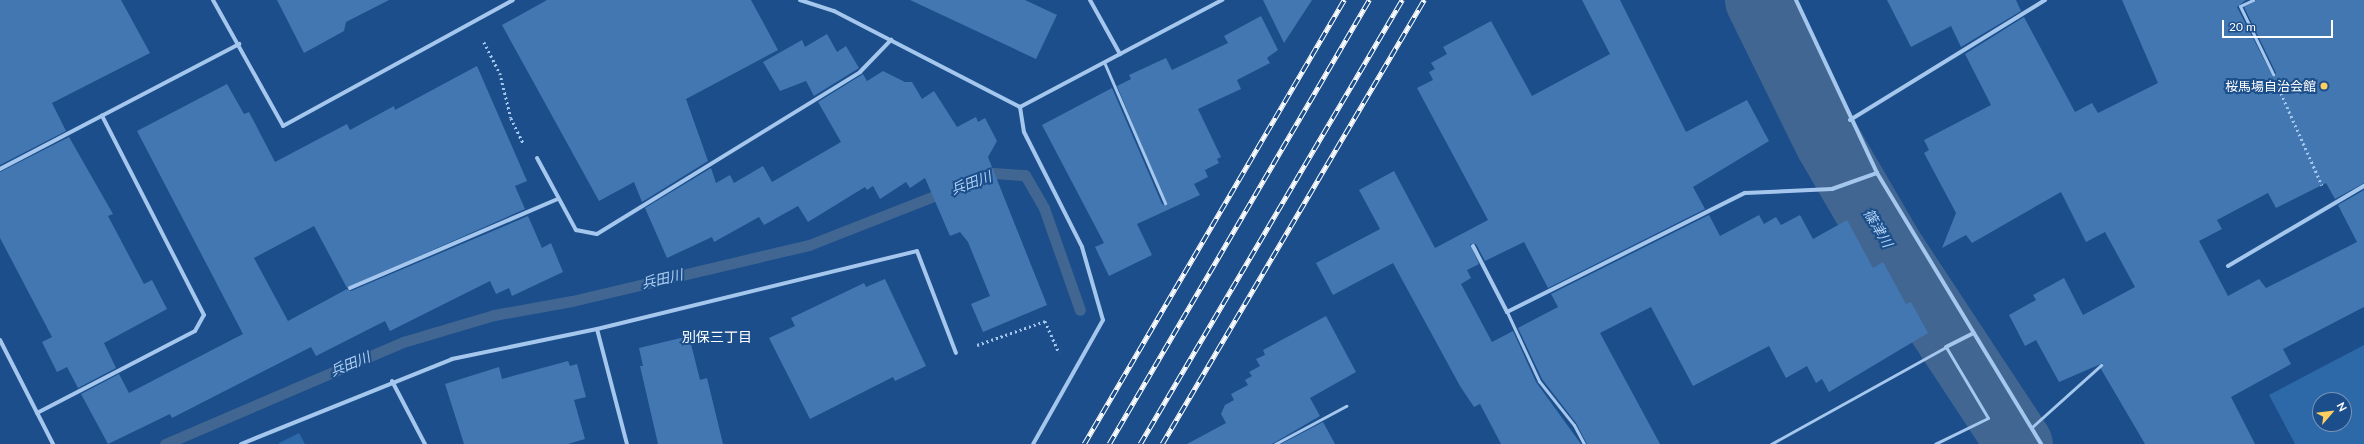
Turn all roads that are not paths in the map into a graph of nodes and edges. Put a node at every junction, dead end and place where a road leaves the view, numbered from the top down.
1 (213, 0) edge
2 (513, 0) edge
3 (800, 0) edge
4 (1090, 0) edge
5 (1222, 0) edge
6 (1796, 0) edge
7 (2046, 0) edge
8 (2253, 0) edge
9 (891, 40) junction
10 (239, 44) junction
11 (1120, 54) junction
12 (1104, 62) junction
13 (2273, 74) road end
14 (1020, 107) junction
15 (102, 116) junction
16 (1850, 120) junction
17 (537, 158) road end
18 (0, 169) edge
19 (1877, 173) junction
20 (2364, 186) edge
21 (558, 199) junction
22 (1165, 203) dead end
23 (1473, 246) dead end
24 (2228, 266) dead end
25 (350, 288) dead end
26 (1507, 312) junction
27 (597, 329) junction
28 (1974, 333) junction
29 (0, 340) edge
30 (1946, 347) junction
31 (956, 353) road end
32 (2101, 365) dead end
33 (392, 381) junction
34 (1346, 406) dead end
35 (37, 413) junction
36 (2032, 427) junction
37 (53, 444) edge
38 (243, 444) edge
39 (425, 444) edge
40 (627, 444) edge
41 (1034, 444) edge
42 (1275, 444) edge
43 (1584, 444) edge
44 (1771, 444) edge
45 (1935, 444) edge
46 (2041, 444) edge

1 - 10 street
2 - 10 street
3 - 9 street
4 - 11 street
5 - 11 street
6 - 16 street
7 - 16 street
8 - 13 lane
9 - 14 street
9 - 21 street
10 - 15 street
11 - 12 street
12 - 14 street
12 - 22 lane
14 - 41 street
15 - 18 street
15 - 35 street
16 - 19 street
17 - 21 street
19 - 26 street
19 - 28 street
20 - 24 street
21 - 25 street
23 - 26 street
26 - 43 lane
27 - 31 street
27 - 33 street
27 - 40 street
28 - 30 street
28 - 36 street
29 - 35 street
30 - 44 lane
30 - 45 lane
32 - 36 lane
33 - 38 street
33 - 39 street
34 - 42 lane
35 - 37 street
36 - 46 street

